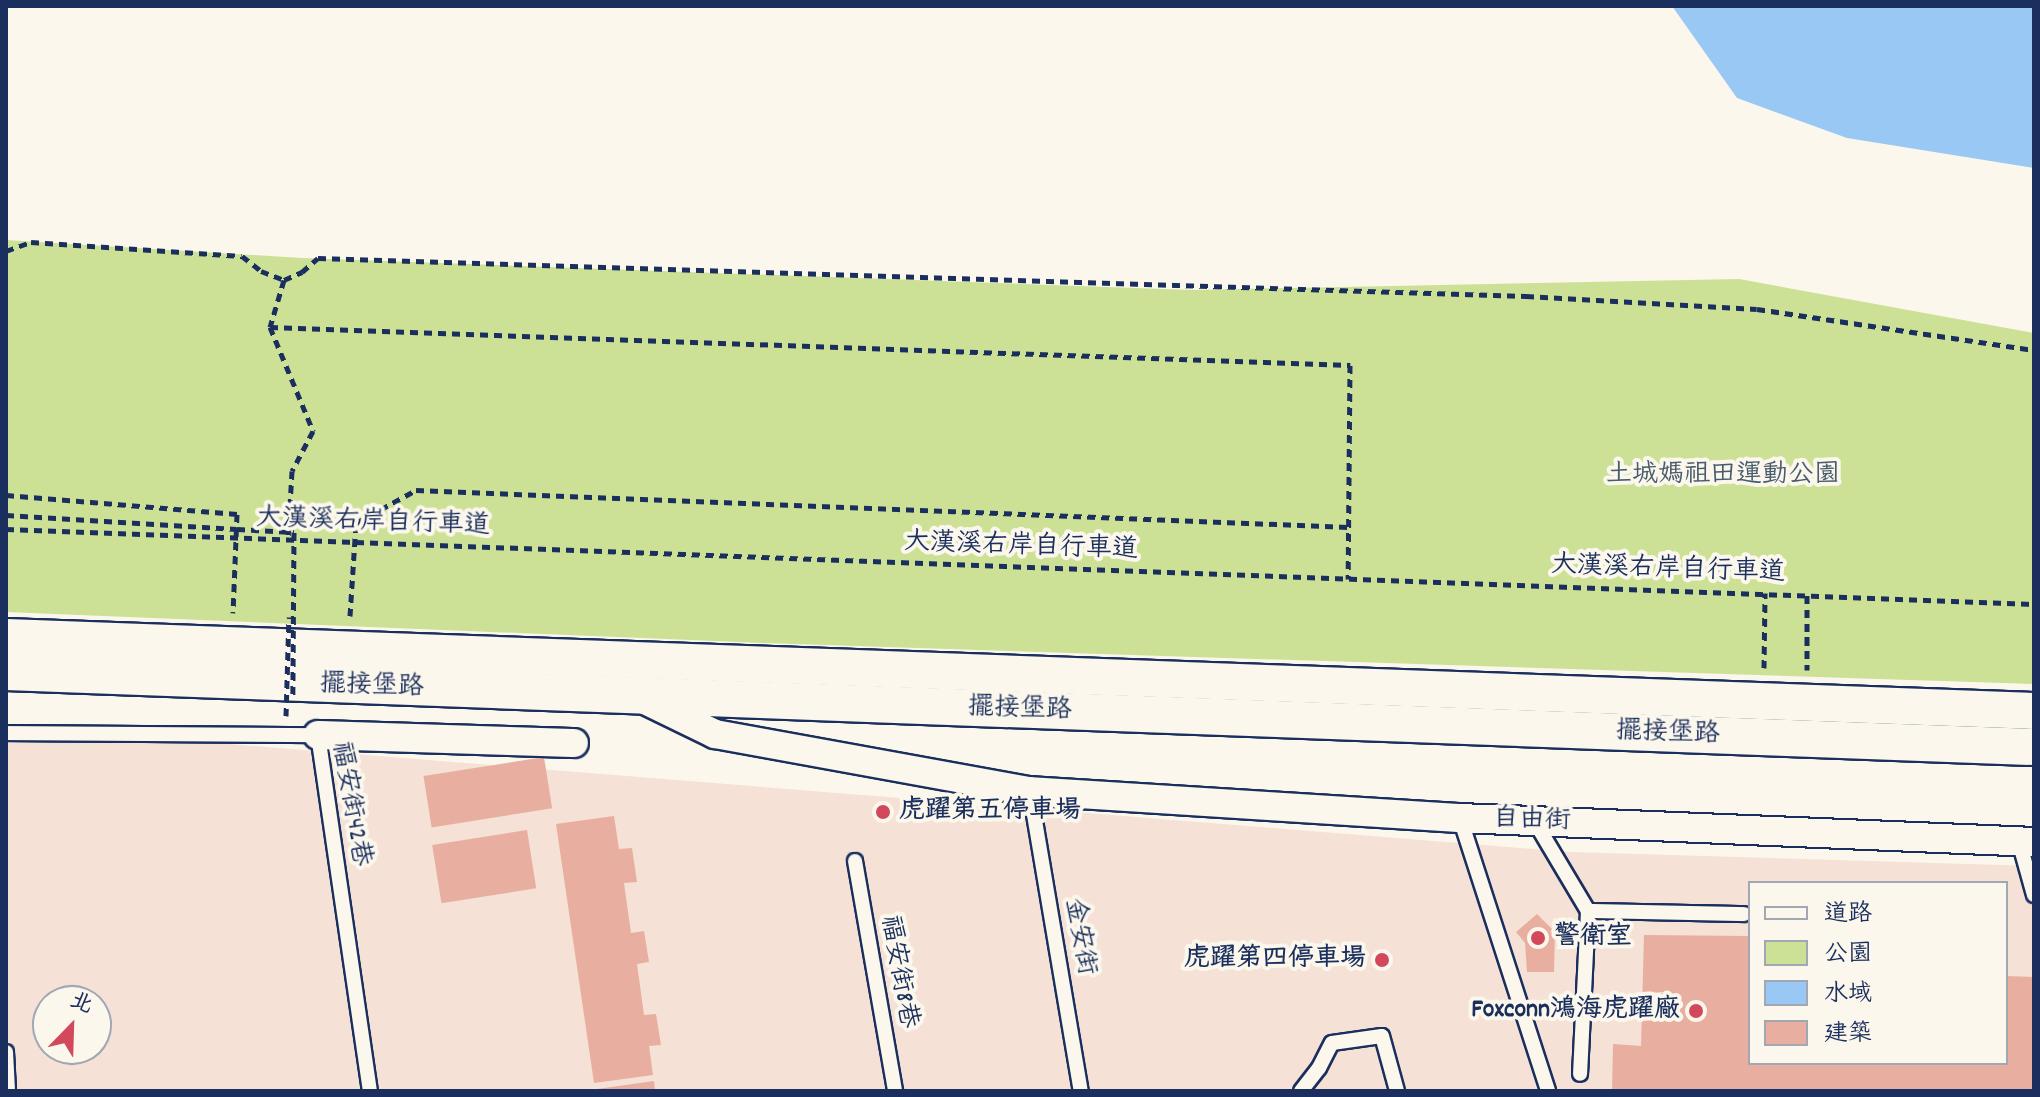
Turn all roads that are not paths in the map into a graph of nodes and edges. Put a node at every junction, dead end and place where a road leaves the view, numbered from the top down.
1 (6, 637) edge
2 (6, 672) edge
3 (638, 697) junction
4 (2034, 711) edge
5 (6, 733) edge
6 (318, 735) junction
7 (574, 743) dead end
8 (2034, 747) edge
9 (1030, 791) junction
10 (1460, 818) junction
11 (1535, 821) junction
12 (2026, 841) edge
13 (855, 861) dead end
14 (2034, 895) edge
15 (1588, 911) junction
16 (1744, 914) dead end
17 (6, 1052) edge
18 (1580, 1074) dead end
19 (8, 1091) edge
20 (370, 1091) edge
21 (895, 1091) edge
22 (1081, 1091) edge
23 (1301, 1091) edge
24 (1397, 1091) edge
25 (1548, 1091) edge

1 - 4 street, 擺接堡路
2 - 3 street, 擺接堡路
3 - 8 street, 擺接堡路
3 - 9 street, 自由街
5 - 6 lane, 福安街42巷
6 - 7 street
6 - 20 lane, 福安街42巷
9 - 10 street, 自由街
9 - 22 lane, 金安街
10 - 11 street, 自由街
10 - 25 lane
11 - 12 street, 自由街
11 - 15 lane
12 - 14 lane
13 - 21 lane, 福安街8巷
15 - 16 lane
15 - 18 lane
17 - 19 lane
23 - 24 lane

